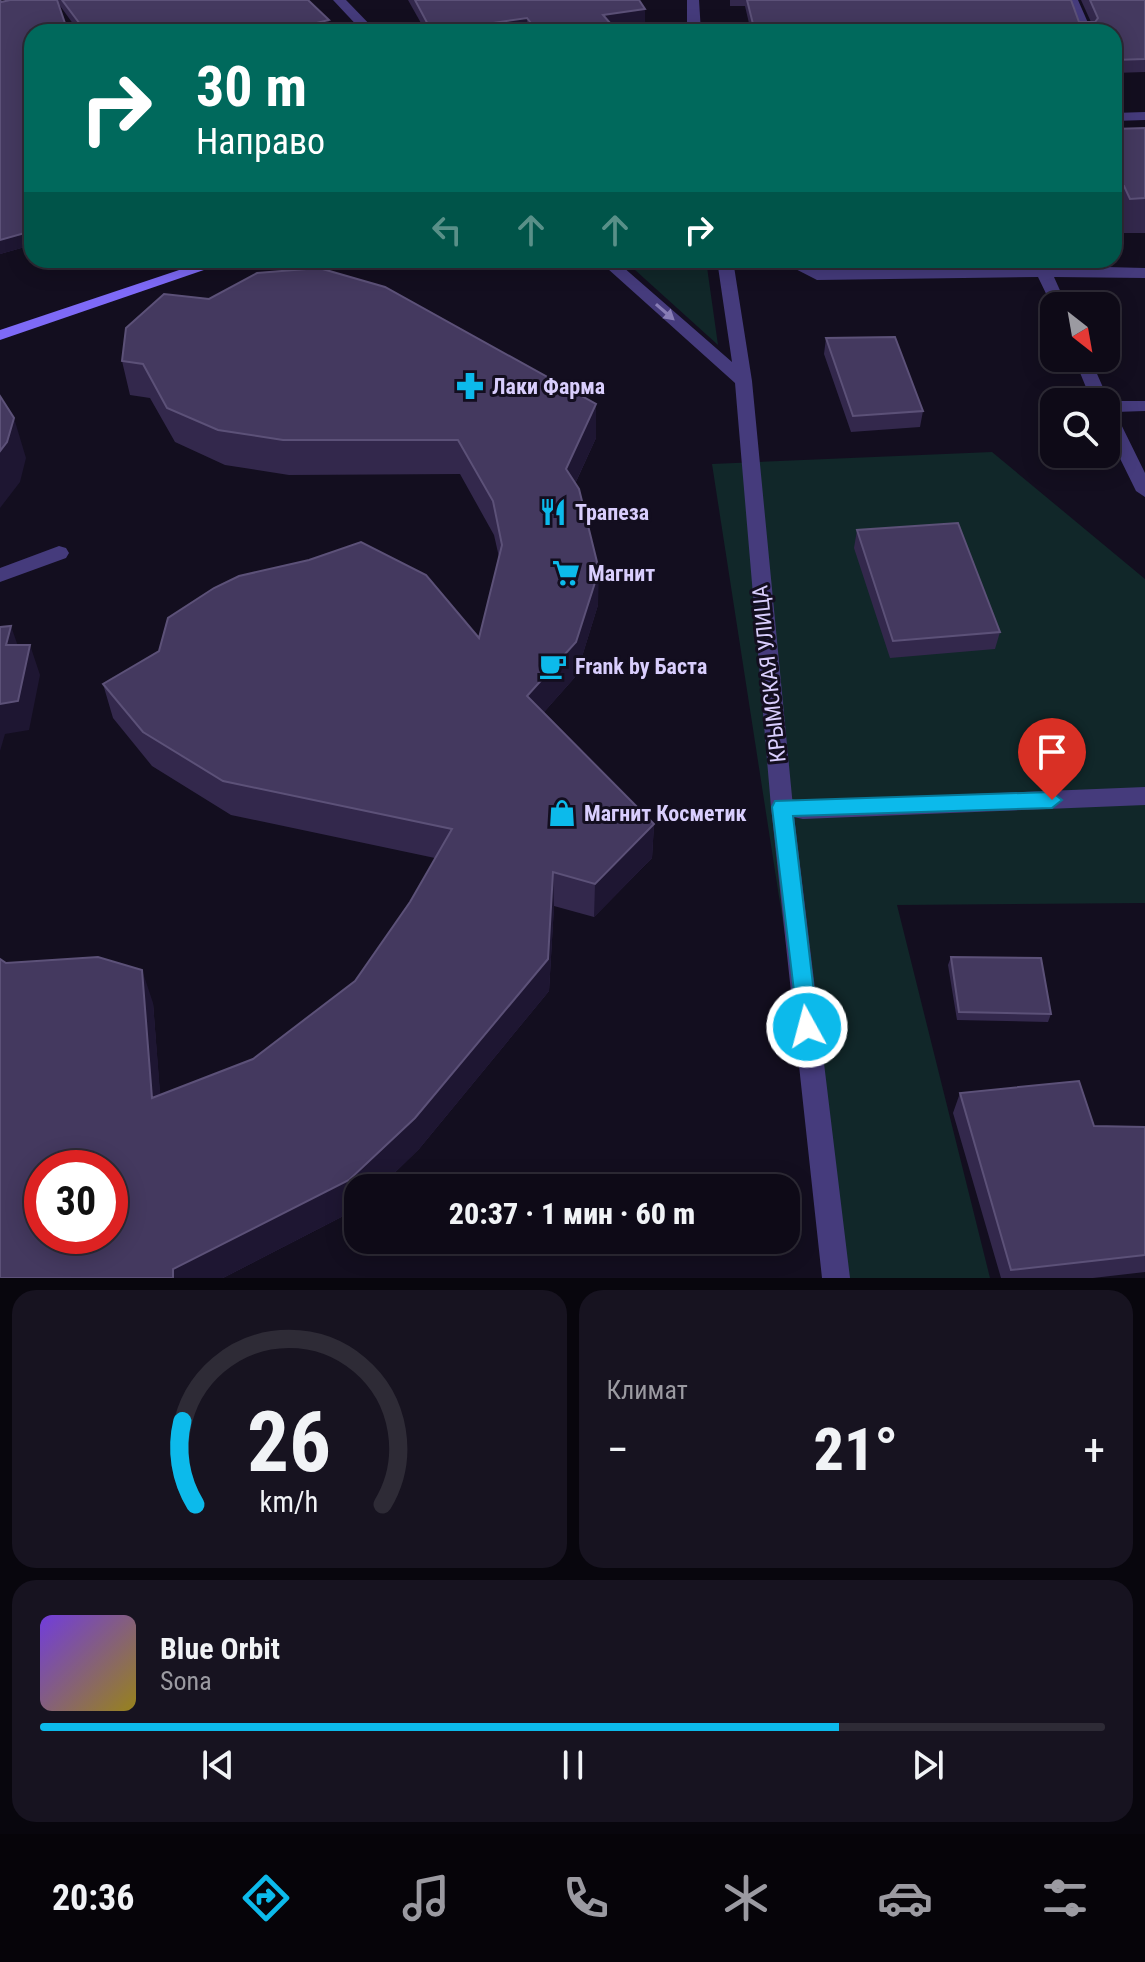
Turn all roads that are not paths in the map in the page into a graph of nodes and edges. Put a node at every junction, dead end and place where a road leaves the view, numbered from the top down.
1 (339, 0) edge
2 (693, 0) edge
3 (1072, 0) edge
4 (362, 24) edge
5 (694, 24) edge
6 (1082, 24) edge
7 (1145, 116) edge
8 (1122, 117) edge
9 (201, 268) edge
10 (615, 268) edge
11 (726, 268) edge
12 (803, 268) edge
13 (1082, 268) edge
14 (1111, 268) edge
15 (1044, 273) junction
16 (1145, 273) edge
17 (1053, 292) edge
18 (0, 335) edge
19 (743, 381) junction
20 (1145, 406) edge
21 (1120, 408) edge
22 (1120, 438) edge
23 (1145, 491) edge
24 (59, 553) dead end
25 (0, 575) edge
26 (1145, 796) edge
27 (782, 807) junction
28 (836, 1278) edge

1 - 4 street
2 - 5 street
3 - 6 street
7 - 8 street
9 - 18 street
10 -> 19 street
11 - 19 street, КРЫМСКАЯ УЛИЦА
12 - 15 street
13 - 15 street
14 - 16 street
15 - 17 street
19 - 27 street, КРЫМСКАЯ УЛИЦА
20 - 21 street
22 - 23 street
24 - 25 street
26 - 27 street
27 - 28 street, КРЫМСКАЯ УЛИЦА

